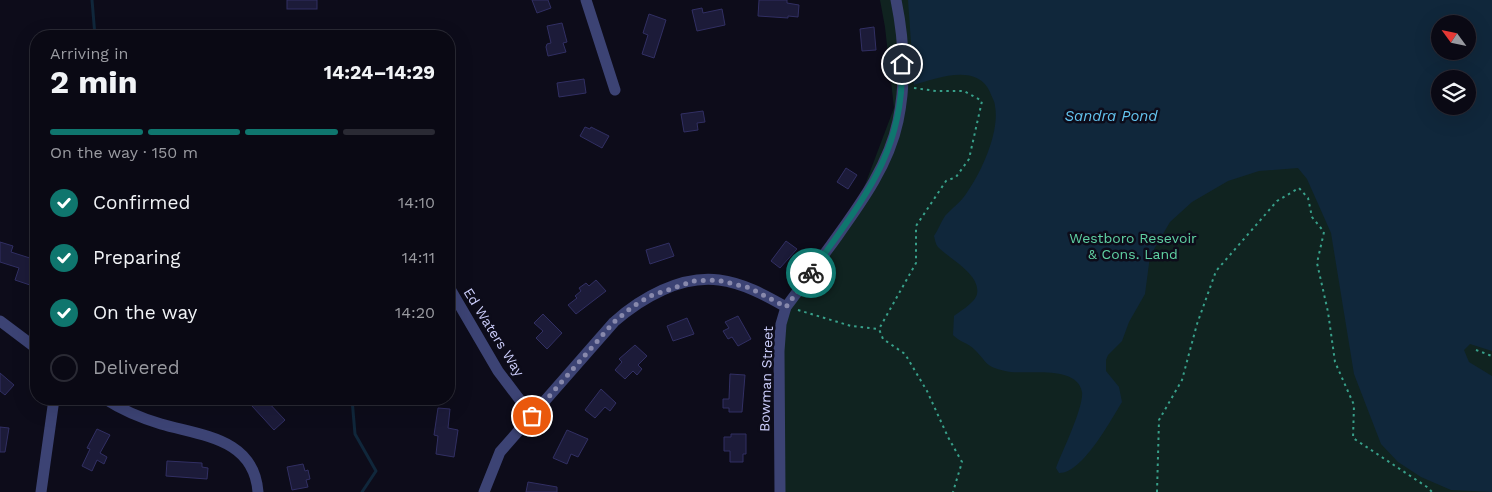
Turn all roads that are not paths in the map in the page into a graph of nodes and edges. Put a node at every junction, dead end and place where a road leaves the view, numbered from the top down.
1 (586, 0) edge
2 (896, 0) edge
3 (615, 90) dead end
4 (455, 297) edge
5 (786, 307) junction
6 (0, 321) edge
7 (30, 344) edge
8 (53, 405) edge
9 (117, 405) edge
10 (532, 416) junction
11 (41, 492) edge
12 (258, 492) edge
13 (484, 492) edge
14 (780, 492) edge

1 - 3 street
2 - 5 street, Bowman Street
4 - 10 street, Ed Waters Way
5 - 10 street
5 - 14 street, Bowman Street
6 - 7 street
8 - 11 street
9 - 12 street
10 - 13 street

